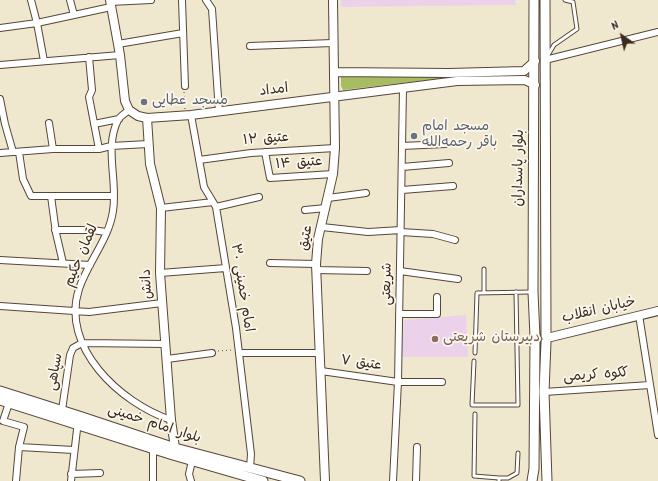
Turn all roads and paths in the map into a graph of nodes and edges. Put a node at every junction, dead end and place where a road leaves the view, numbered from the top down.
1 (31, 0) edge
2 (70, 0) edge
3 (151, 0) edge
4 (182, 0) edge
5 (206, 0) edge
6 (212, 0) edge
7 (333, 0) edge
8 (534, 0) edge
9 (545, 0) edge
10 (565, 0) edge
11 (111, 3) edge
12 (212, 9) junction
13 (74, 15) junction
14 (38, 23) junction
15 (0, 28) edge
16 (658, 32) edge
17 (183, 33) junction
18 (334, 43) junction
19 (118, 44) junction
20 (250, 46) dead end
21 (120, 55) junction
22 (89, 57) junction
23 (545, 60) junction
24 (44, 61) junction
25 (535, 62) junction
26 (0, 65) edge
27 (334, 72) junction
28 (449, 73) junction
29 (449, 82) junction
30 (535, 85) junction
31 (185, 86) joint
32 (403, 88) junction
33 (334, 97) junction
34 (0, 99) edge
35 (129, 110) junction
36 (219, 112) junction
37 (188, 115) junction
38 (147, 118) junction
39 (118, 119) junction
40 (49, 123) dead end
41 (94, 124) junction
42 (148, 144) junction
43 (445, 144) dead end
44 (111, 146) junction
45 (402, 146) junction
46 (335, 148) junction
47 (53, 149) junction
48 (99, 149) junction
49 (16, 152) junction
50 (265, 152) junction
51 (0, 153) edge
52 (199, 160) junction
53 (449, 163) dead end
54 (402, 167) junction
55 (333, 174) junction
56 (453, 186) dead end
57 (402, 190) junction
58 (366, 193) dead end
59 (51, 196) junction
60 (113, 196) junction
61 (259, 197) dead end
62 (328, 198) junction
63 (215, 204) junction
64 (161, 208) junction
65 (326, 208) junction
66 (305, 210) dead end
67 (322, 227) junction
68 (55, 230) junction
69 (401, 231) junction
70 (106, 232) junction
71 (455, 240) dead end
72 (0, 260) edge
73 (63, 263) junction
74 (270, 263) dead end
75 (90, 265) junction
76 (316, 267) junction
77 (226, 268) junction
78 (484, 268) dead end
79 (367, 270) dead end
80 (400, 271) junction
81 (160, 273) junction
82 (458, 279) dead end
83 (516, 292) junction
84 (533, 292) junction
85 (484, 293) junction
86 (437, 297) dead end
87 (162, 303) junction
88 (0, 306) edge
89 (658, 311) edge
90 (75, 312) junction
91 (399, 314) junction
92 (639, 315) junction
93 (535, 339) junction
94 (546, 339) junction
95 (82, 344) junction
96 (166, 344) junction
97 (238, 352) junction
98 (212, 353) joint
99 (320, 353) junction
100 (475, 353) dead end
101 (167, 359) junction
102 (474, 361) dead end
103 (321, 371) junction
104 (398, 382) junction
105 (442, 382) dead end
106 (650, 384) junction
107 (0, 391) edge
108 (544, 392) junction
109 (4, 401) edge
110 (62, 410) junction
111 (475, 414) dead end
112 (78, 420) junction
113 (171, 420) junction
114 (2, 421) edge
115 (658, 435) edge
116 (19, 447) junction
117 (417, 447) dead end
118 (176, 448) junction
119 (153, 449) junction
120 (74, 450) junction
121 (518, 453) dead end
122 (192, 461) junction
123 (250, 468) junction
124 (100, 473) dead end
125 (71, 474) junction
126 (499, 480) edge
127 (16, 481) edge
128 (71, 481) edge
129 (153, 481) edge
130 (191, 481) edge
131 (263, 481) edge
132 (300, 481) edge
133 (325, 481) edge
134 (393, 481) edge
135 (416, 481) edge
136 (532, 481) edge
137 (547, 481) edge

1 - 14 street
2 - 13 street
3 - 11 street
4 - 17 street
5 - 12 street
6 - 12 street
7 - 18 street, عتیق
8 - 25 main road, بلوار پاسداران
9 - 23 main road, بلوار پاسداران
10 - 23 lane
11 - 13 street
11 - 19 street
12 - 36 street
13 - 14 street
14 - 15 street
14 - 24 street
16 - 23 street
17 - 19 street
17 - 31 street
18 - 20 street
18 - 27 street, عتیق
19 - 21 street
21 - 22 street
21 - 35 street
22 - 24 street
22 - 41 street
23 - 25 main road
23 - 94 main road, بلوار پاسداران
24 - 26 street
25 - 28 street
25 - 30 main road, بلوار پاسداران
27 - 28 street
27 - 33 street, عتیق
28 - 29 street
29 - 30 street, امداد
29 - 32 street, امداد
30 - 84 main road, بلوار پاسداران
31 - 37 path
32 - 33 street, امداد
32 - 45 street, شریعتی
33 - 36 street, امداد
33 - 46 street, عتیق
34 - 49 street
35 - 38 street, امداد
35 - 39 street
36 - 37 street, امداد
37 - 38 street, امداد
37 - 52 street, امام خمینی ۳۰
38 - 42 street, دانش
39 - 41 street
39 - 44 street, لقمان حکیم
40 - 47 street
41 - 48 street
42 - 44 street
42 - 64 street, دانش
43 - 45 street
44 - 48 street
44 - 60 street, لقمان حکیم
45 - 54 street, شریعتی
46 - 50 street, عتیق ۱۲
46 - 55 street, عتیق
47 - 48 street
47 - 49 street
49 - 51 street
49 - 59 street
50 - 52 street, عتیق ۱۲
50 - 55 street, عتیق ۱۴
52 - 63 street, امام خمینی ۳۰
53 - 54 street
54 - 57 street, شریعتی
55 - 62 street, عتیق
56 - 57 street
57 - 69 street, شریعتی
58 - 62 street
59 - 60 street
59 - 68 street
60 - 70 street, لقمان حکیم
61 - 63 street
62 - 65 street, عتیق
63 - 64 street
63 - 77 street, امام خمینی ۳۰
64 - 81 street, دانش
65 - 66 street
65 - 67 street, عتیق
67 - 69 street
67 - 76 street, عتیق
68 - 70 street
68 - 73 street
69 - 71 street
69 - 80 street, شریعتی
70 - 75 street, لقمان حکیم
72 - 73 street
73 - 75 street
74 - 76 street
75 - 90 street, لقمان حکیم
76 - 79 street
76 - 99 street, عتیق
77 - 81 street
77 - 97 street, امام خمینی ۳۰
78 - 85 lane
80 - 82 street
80 - 91 street, شریعتی
81 - 87 street, دانش
83 - 84 lane
83 - 85 lane
83 - 102 lane
84 - 93 main road, بلوار پاسداران
85 - 100 lane
86 - 91 street
87 - 90 street
87 - 96 street, دانش
88 - 90 street
89 - 92 street, خیابان انقلاب
90 - 95 street, لقمان حکیم
91 - 104 street, شریعتی
92 - 94 street, خیابان انقلاب
92 - 106 street
93 - 94 main road
93 - 136 main road, بلوار پاسداران
94 - 108 main road, بلوار پاسداران
95 - 96 street
95 - 110 street, سپاهی
95 - 113 street, لقمان حکیم
96 - 101 street, دانش
97 - 98 path
97 - 99 street
97 - 123 street, امام خمینی ۳۰
98 - 101 street
99 - 103 street, عتیق
101 - 113 street, دانش
103 - 104 street, عتیق ۷
103 - 133 street, عتیق
104 - 105 street, عتیق ۷
104 - 134 street, شریعتی
106 - 108 street, ککوه کریمی
106 - 115 street
107 - 110 main road, بلوار امام خمینی
108 - 137 main road, بلوار پاسداران
109 - 112 main road, بلوار امام خمینی
109 - 114 street
110 - 112 main road, بلوار امام خمینی
111 - 126 lane
112 - 118 main road, بلوار امام خمینی
112 - 119 main road, بلوار امام خمینی
112 - 120 street
113 - 118 street, دانش
114 - 116 street
116 - 120 street
116 - 127 street
117 - 135 street
118 - 123 main road, بلوار امام خمینی
119 - 122 main road, بلوار امام خمینی
119 - 129 street
120 - 125 street
121 - 126 lane
122 - 130 street
122 - 131 main road, بلوار امام خمینی
123 - 132 main road, بلوار امام خمینی
124 - 125 street
125 - 128 street

